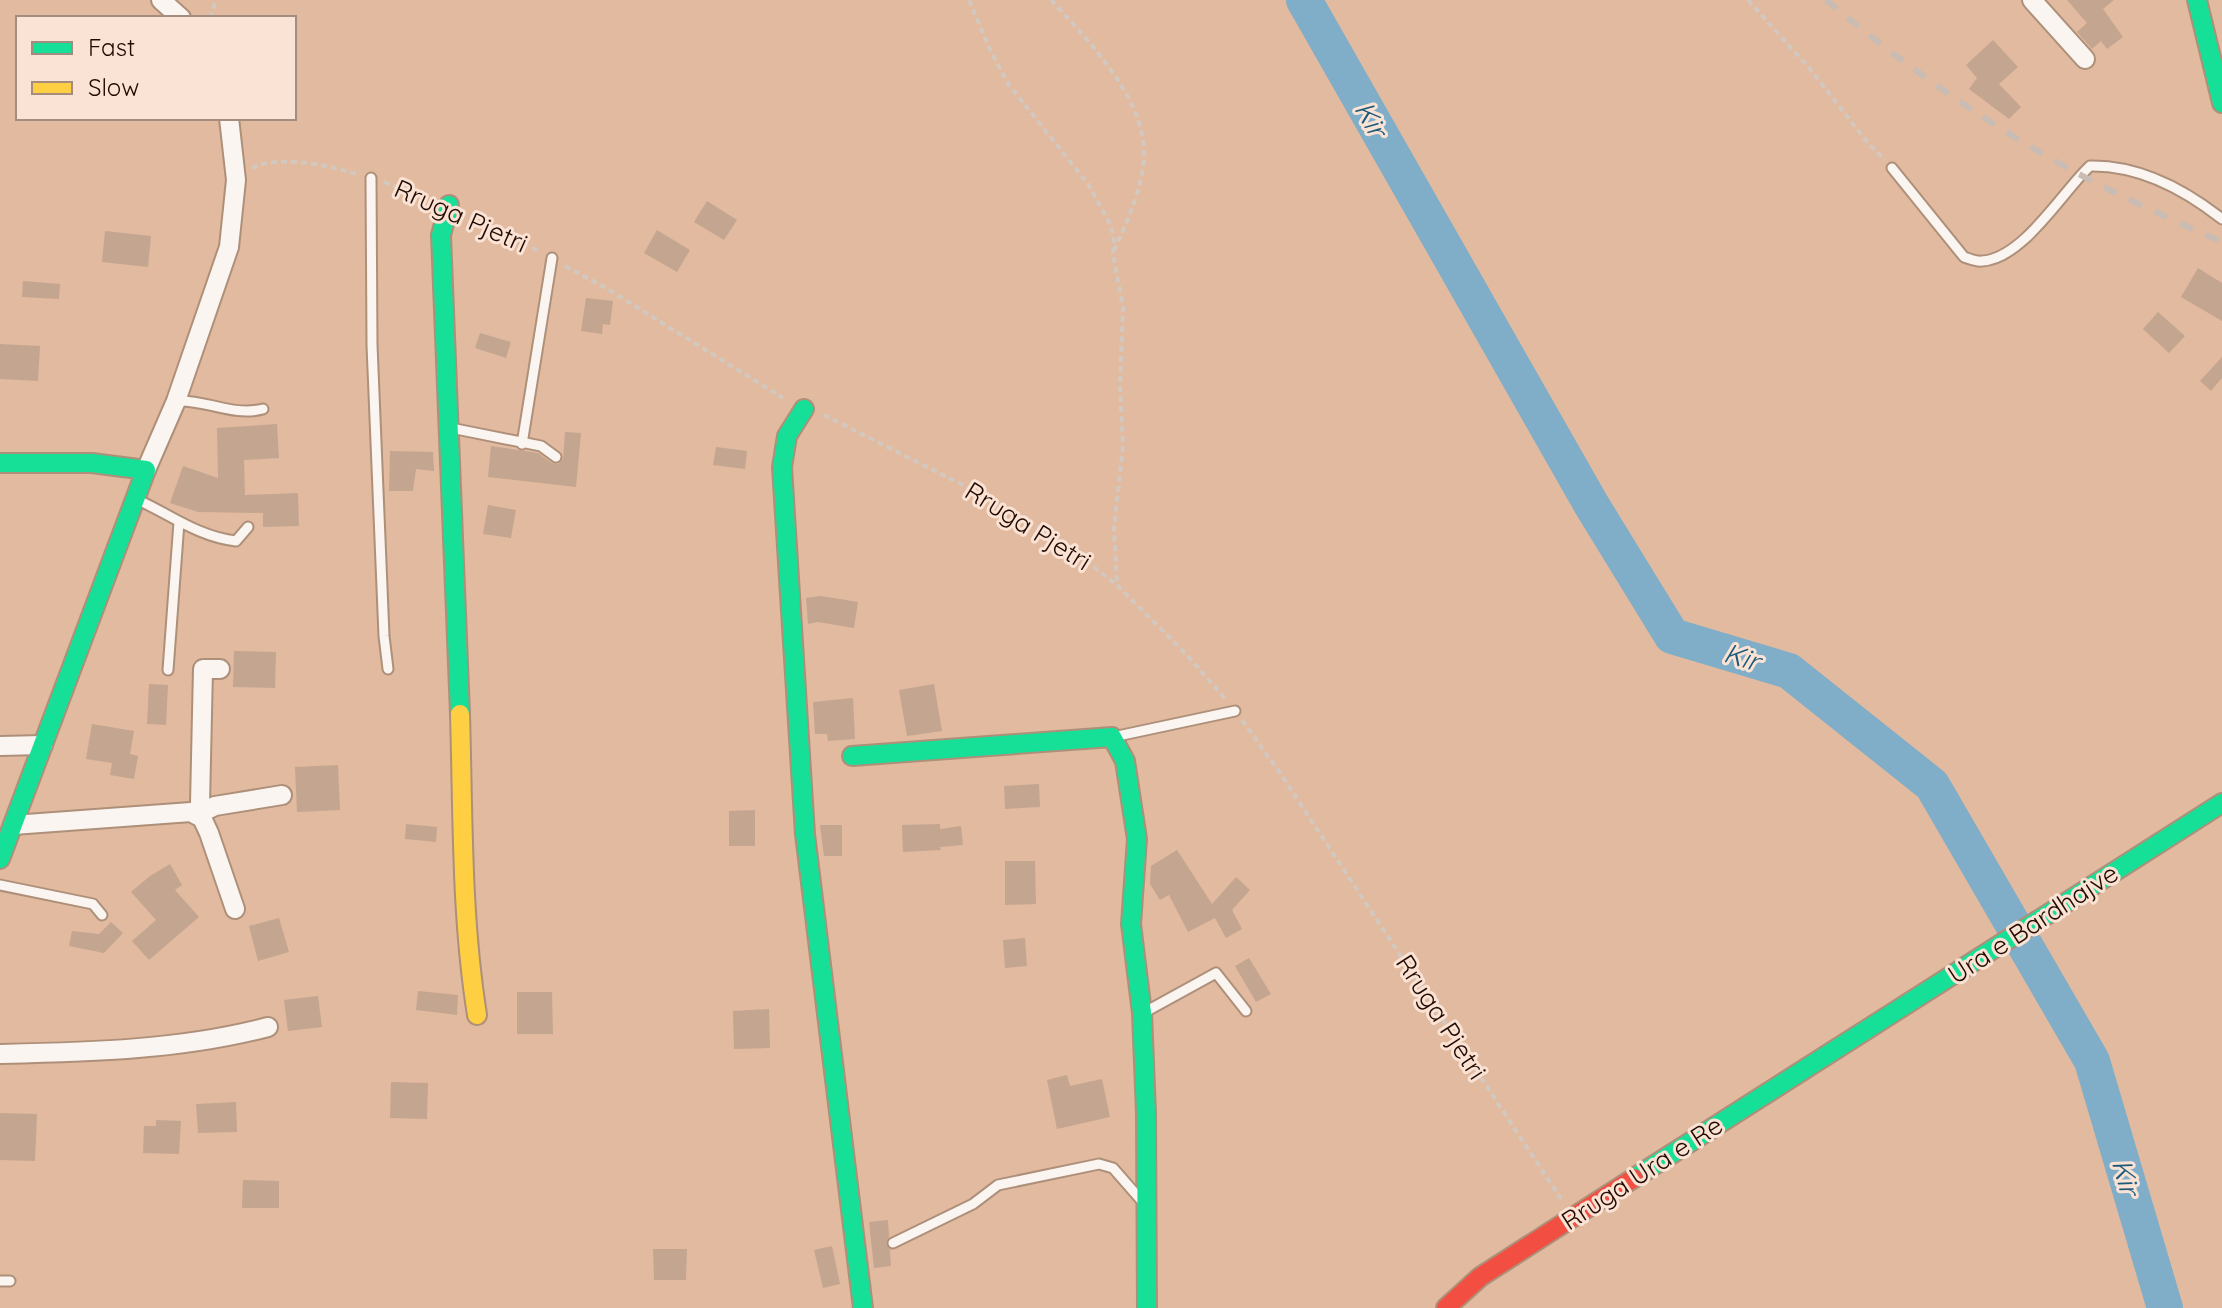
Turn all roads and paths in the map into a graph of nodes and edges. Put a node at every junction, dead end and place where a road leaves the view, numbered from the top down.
1 (161, 0) edge
2 (969, 0) edge
3 (1051, 0) edge
4 (1748, 0) edge
5 (2032, 0) edge
6 (2197, 0) edge
7 (179, 16) edge
8 (2085, 59) dead end
9 (2222, 103) edge
10 (229, 120) edge
11 (1892, 168) joint
12 (371, 178) junction
13 (236, 180) junction
14 (449, 205) junction
15 (2222, 219) edge
16 (1113, 254) junction
17 (552, 258) junction
18 (176, 401) junction
19 (263, 409) dead end
20 (804, 409) junction
21 (448, 427) junction
22 (522, 444) junction
23 (556, 457) dead end
24 (0, 463) edge
25 (146, 470) junction
26 (135, 499) junction
27 (179, 522) junction
28 (248, 527) dead end
29 (1118, 586) junction
30 (220, 669) dead end
31 (388, 669) dead end
32 (168, 670) dead end
33 (1235, 711) junction
34 (1112, 737) junction
35 (43, 745) junction
36 (0, 746) edge
37 (852, 756) dead end
38 (282, 795) dead end
39 (2222, 803) edge
40 (196, 815) junction
41 (13, 825) junction
42 (0, 859) edge
43 (0, 885) edge
44 (235, 909) dead end
45 (102, 915) dead end
46 (1246, 1011) dead end
47 (1142, 1013) junction
48 (477, 1015) dead end
49 (268, 1027) dead end
50 (1843, 1045) joint
51 (0, 1054) edge
52 (1146, 1206) junction
53 (1573, 1218) junction
54 (893, 1243) dead end
55 (863, 1308) edge
56 (1147, 1308) edge
57 (1446, 1308) edge

1 - 7 street
2 - 16 path
3 - 16 path
4 - 11 path
5 - 8 street
6 - 9 street
10 - 13 street
11 - 15 lane
12 - 13 path, Rruga Pjetri
12 - 14 path, Rruga Pjetri
12 - 31 lane
13 - 18 street
14 - 17 path, Rruga Pjetri
14 - 21 street
16 - 29 path
17 - 20 path, Rruga Pjetri
17 - 22 lane
18 - 19 lane
18 - 25 street
20 - 29 path, Rruga Pjetri
20 - 55 street
21 - 22 lane
21 - 48 street
22 - 23 lane
24 - 25 street
25 - 26 street
26 - 27 lane
26 - 35 street
27 - 28 lane
27 - 32 lane
29 - 33 path, Rruga Pjetri
30 - 40 street
33 - 34 lane
33 - 53 path, Rruga Pjetri
34 - 37 street
34 - 47 street
35 - 36 street
35 - 41 street
38 - 40 street
39 - 50 street, Ura e Bardhajve
40 - 41 street
40 - 44 street
41 - 42 street
43 - 45 lane
46 - 47 lane
47 - 52 street
49 - 51 street
50 - 53 street, Rruga Ura e Re
52 - 54 lane
52 - 56 street
53 - 57 street, Rruga Ura e Re

